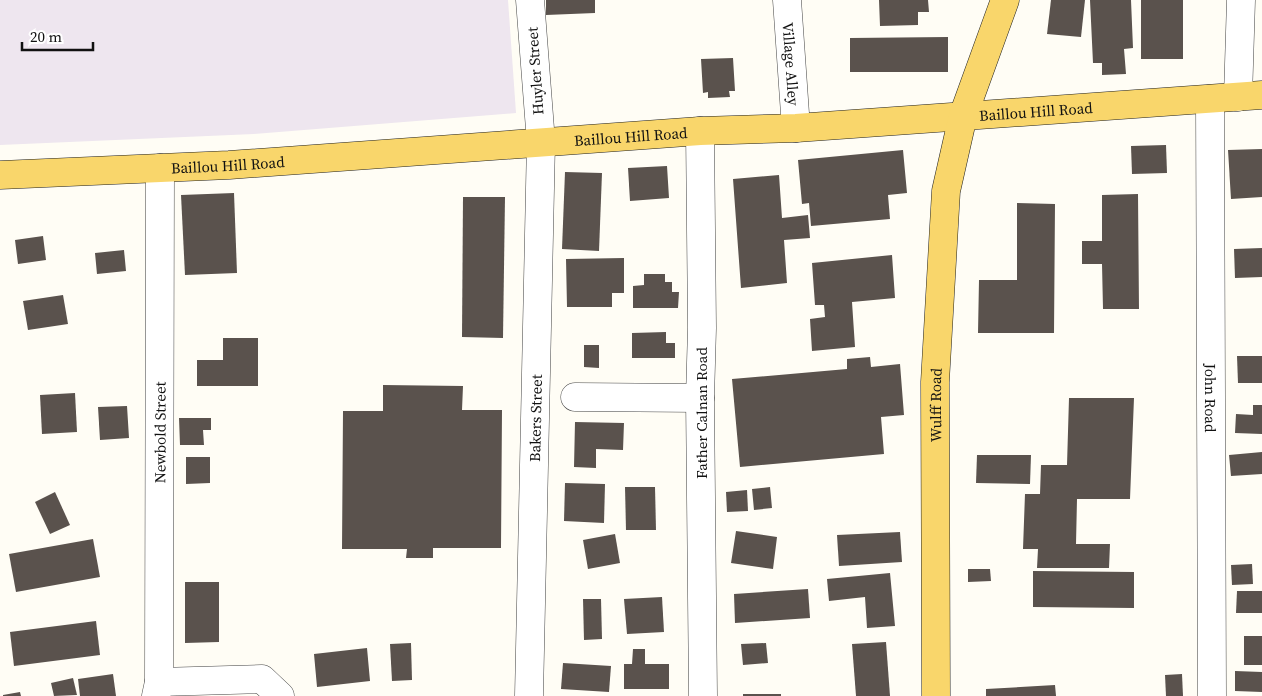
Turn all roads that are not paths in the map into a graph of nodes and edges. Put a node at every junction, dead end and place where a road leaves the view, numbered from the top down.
1 (530, 0) edge
2 (787, 0) edge
3 (1004, 0) edge
4 (1241, 0) edge
5 (1250, 96) edge
6 (1210, 99) junction
7 (963, 116) junction
8 (796, 128) junction
9 (700, 131) junction
10 (540, 142) junction
11 (160, 168) junction
12 (0, 175) edge
13 (575, 397) dead end
14 (700, 398) junction
15 (158, 689) edge
16 (280, 696) edge
17 (529, 696) edge
18 (703, 696) edge
19 (936, 696) edge
20 (1212, 696) edge

1 - 10 street, Huyler Street
2 - 8 street, Village Alley
3 - 7 main road, Wulff Road
4 - 5 street
5 - 6 main road, Baillou Hill Road
6 - 7 main road, Baillou Hill Road
6 - 20 street, John Road
7 - 8 main road, Baillou Hill Road
7 - 19 main road, Wulff Road
8 - 9 main road, Baillou Hill Road
9 - 10 main road, Baillou Hill Road
9 - 14 street, Father Calnan Road
10 - 11 main road, Baillou Hill Road
10 - 17 street, Bakers Street
11 - 12 main road, Baillou Hill Road
11 - 15 street, Newbold Street
13 - 14 street
14 - 18 street, Father Calnan Road
15 - 16 street

